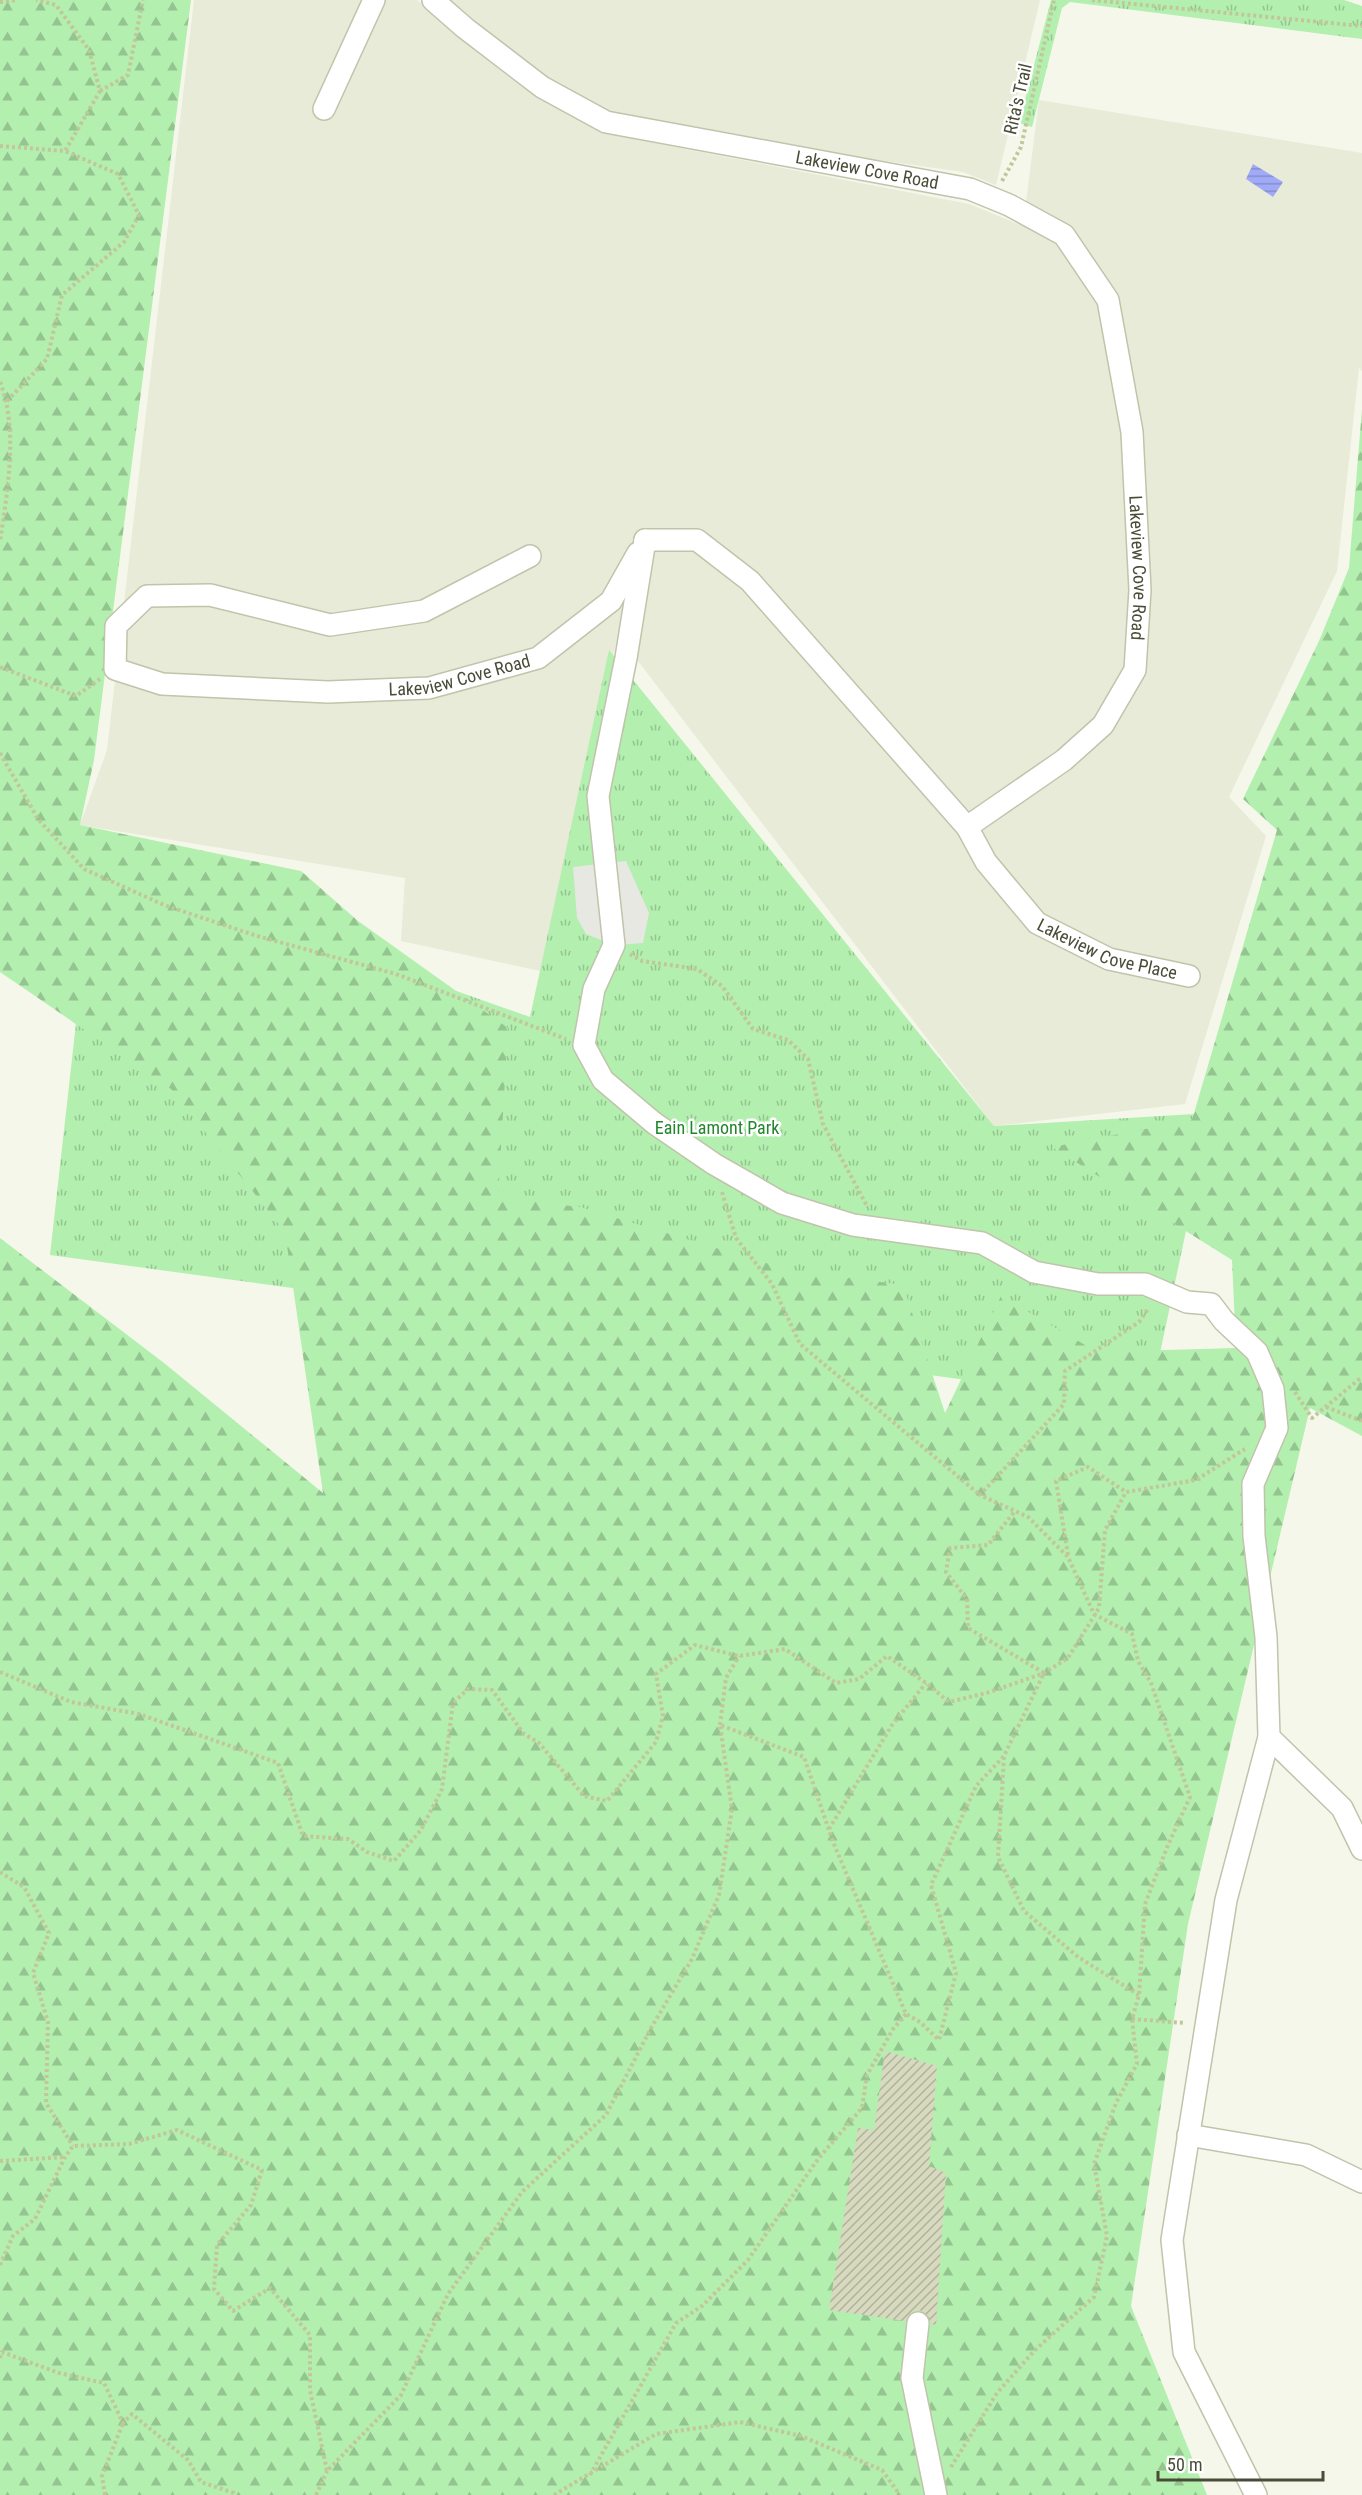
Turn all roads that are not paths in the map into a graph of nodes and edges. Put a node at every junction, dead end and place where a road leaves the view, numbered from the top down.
1 (374, 0) edge
2 (433, 0) edge
3 (324, 109) dead end
4 (645, 540) junction
5 (530, 556) dead end
6 (967, 826) junction
7 (1189, 976) dead end
8 (1269, 1737) junction
9 (1362, 1849) edge
10 (1188, 2135) junction
11 (1362, 2182) edge
12 (918, 2323) dead end
13 (936, 2495) edge
14 (1257, 2495) edge

1 - 3 street
2 - 6 street, Lakeview Cove Road
4 - 5 street, Lakeview Cove Road
4 - 6 street
4 - 8 street
6 - 7 street, Lakeview Cove Place
8 - 9 street
8 - 10 street
10 - 11 street
10 - 14 street
12 - 13 street

